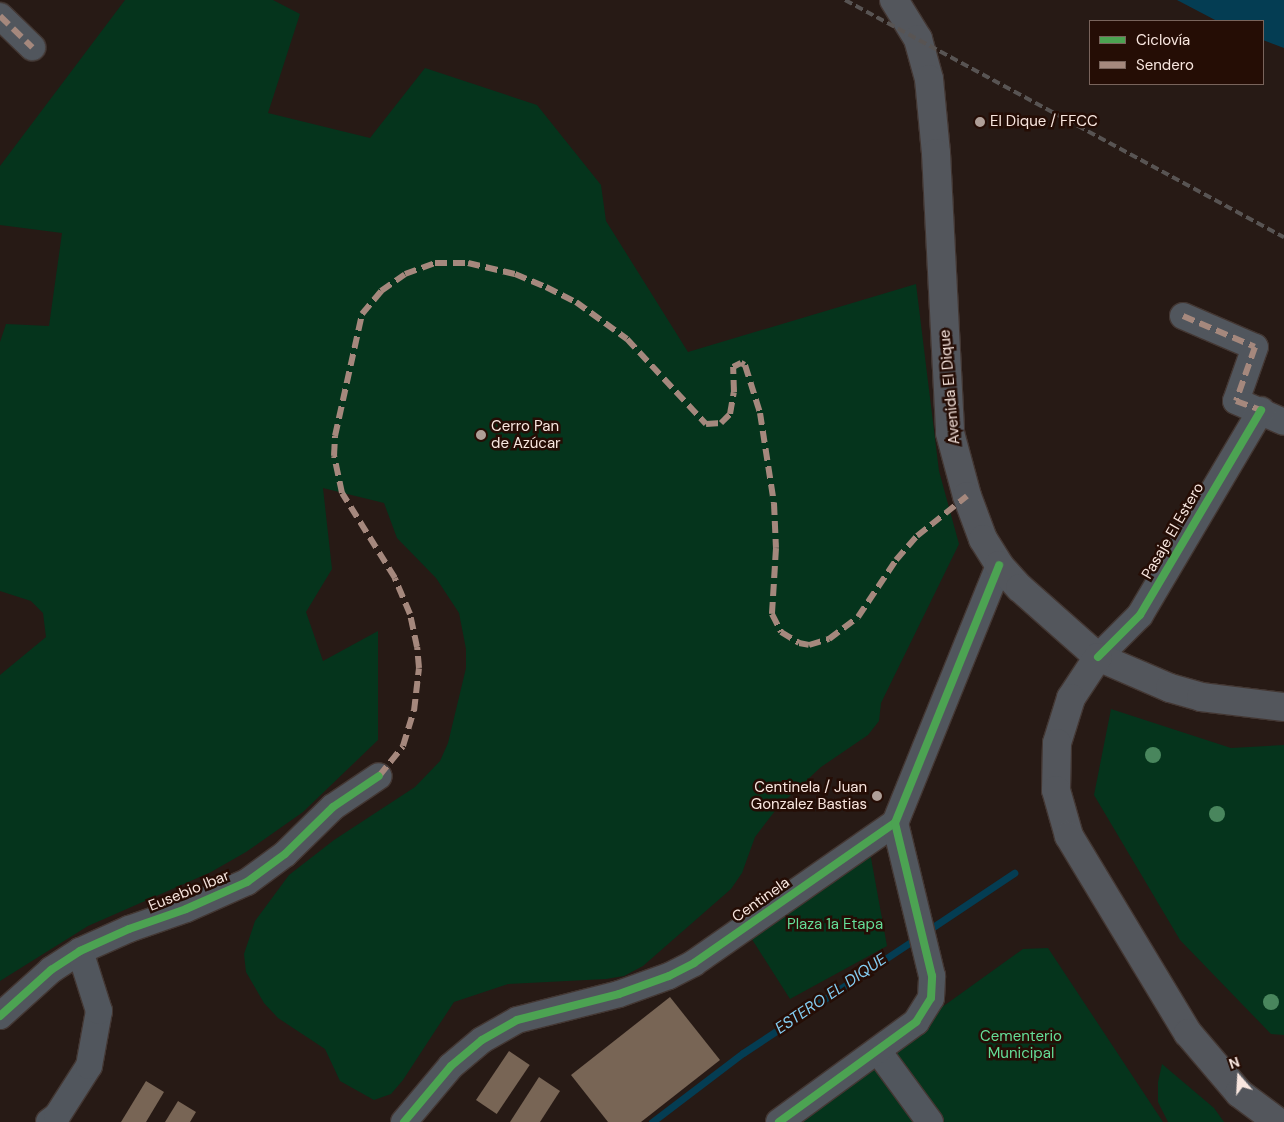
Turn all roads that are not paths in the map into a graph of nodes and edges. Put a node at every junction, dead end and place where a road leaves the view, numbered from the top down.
1 (894, 0) edge
2 (0, 16) edge
3 (32, 47) dead end
4 (1183, 316) dead end
5 (1260, 410) junction
6 (1284, 422) edge
7 (999, 564) junction
8 (1098, 657) junction
9 (1284, 707) edge
10 (379, 776) dead end
11 (895, 824) junction
12 (80, 951) junction
13 (0, 1016) edge
14 (878, 1051) junction
15 (413, 1119) edge
16 (48, 1122) edge
17 (779, 1122) edge
18 (930, 1122) edge
19 (1278, 1122) edge

1 - 7 main road, Avenida El Dique
2 - 3 street
4 - 5 street
5 - 6 street
5 - 8 street, Pasaje El Estero
7 - 8 main road, Avenida El Dique
7 - 11 street
8 - 9 main road, Avenida El Dique
8 - 19 main road
10 - 12 street, Eusebio Ibar
11 - 14 street
11 - 15 street, Centinela
12 - 13 street, Eusebio Ibar
12 - 16 street
14 - 17 street
14 - 18 street

